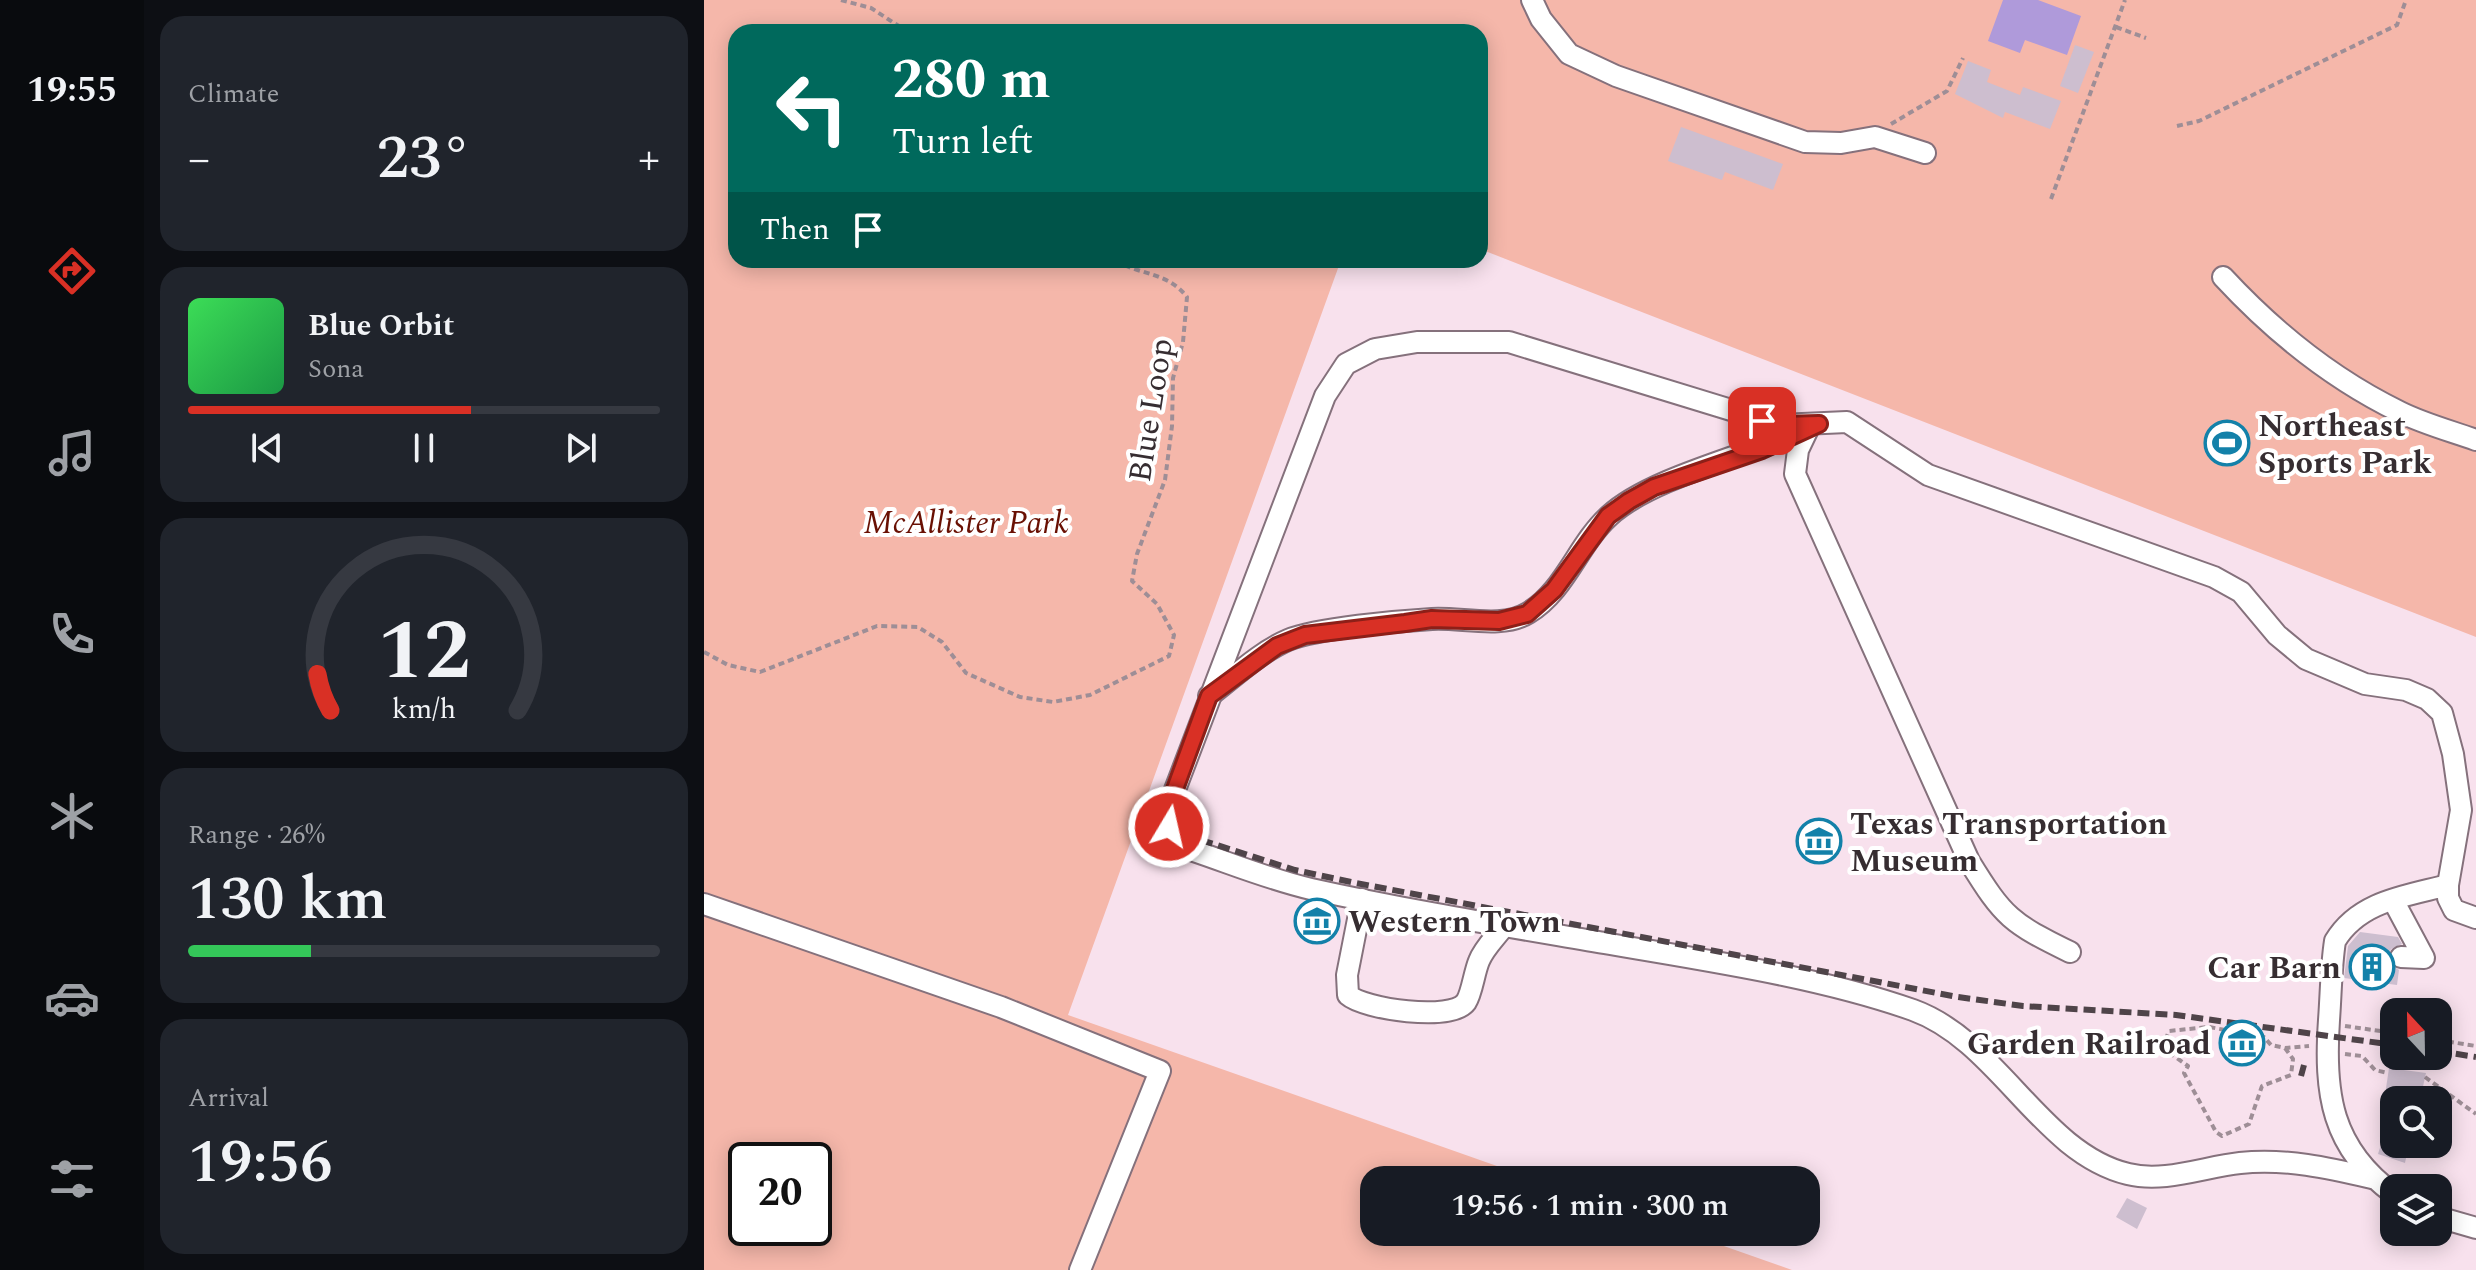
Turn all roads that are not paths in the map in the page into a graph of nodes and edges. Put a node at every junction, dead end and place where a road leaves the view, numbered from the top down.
1 (1532, 0) edge
2 (1925, 153) dead end
3 (2223, 277) dead end
4 (1814, 426) junction
5 (2476, 440) edge
6 (1209, 696) junction
7 (2469, 814) edge
8 (2448, 885) junction
9 (1362, 899) junction
10 (2393, 900) junction
11 (704, 904) edge
12 (2476, 918) edge
13 (1504, 926) junction
14 (2070, 952) dead end
15 (2401, 957) dead end
16 (2372, 1178) junction
17 (2380, 1184) edge
18 (2452, 1221) edge
19 (2476, 1228) edge
20 (1080, 1270) edge

1 - 2 lane
3 - 5 lane
4 - 6 lane
4 - 6 lane
4 - 7 lane
4 - 14 lane
6 - 9 lane
7 - 8 lane
8 - 10 lane
8 - 12 lane
9 - 13 lane
9 - 13 lane
10 - 15 lane
10 - 16 lane
11 - 20 lane
13 - 16 lane
16 - 17 lane
18 - 19 lane

